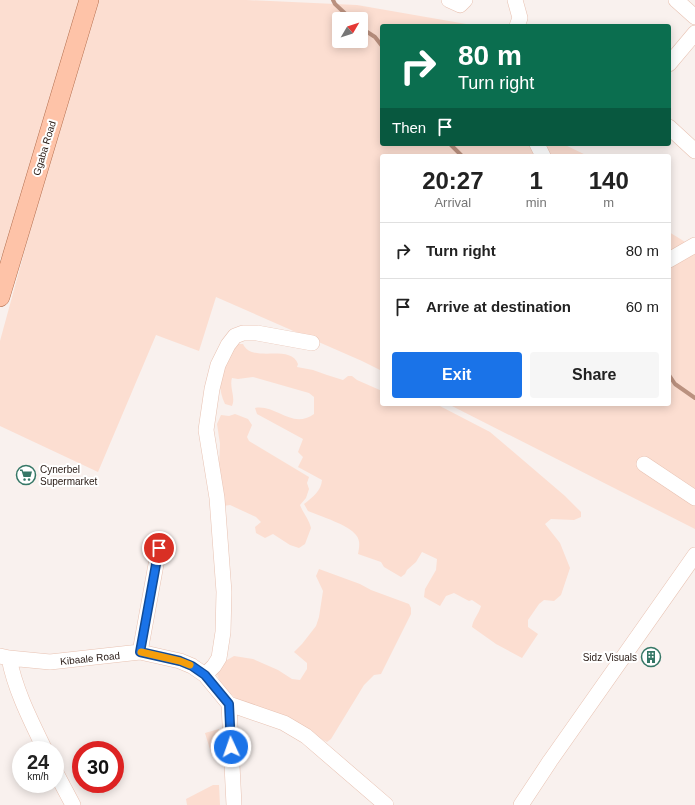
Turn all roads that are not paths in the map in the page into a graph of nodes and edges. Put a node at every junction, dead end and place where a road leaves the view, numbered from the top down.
1 (89, 0) edge
2 (449, 0) edge
3 (465, 0) edge
4 (515, 0) edge
5 (676, 0) edge
6 (695, 17) edge
7 (518, 24) edge
8 (695, 33) edge
9 (671, 62) edge
10 (671, 129) edge
11 (695, 152) edge
12 (695, 245) edge
13 (671, 259) edge
14 (0, 297) edge
15 (312, 343) dead end
16 (644, 464) dead end
17 (695, 498) edge
18 (159, 548) dead end
19 (695, 555) edge
20 (140, 652) junction
21 (4, 657) edge
22 (205, 675) junction
23 (229, 704) junction
24 (41, 741) edge
25 (64, 788) edge
26 (73, 805) edge
27 (234, 805) edge
28 (386, 805) edge
29 (521, 805) edge

1 - 14 main road, Ggaba Road
2 - 3 street
4 - 7 street
5 - 6 street
8 - 9 street
10 - 11 street
12 - 13 street
15 - 22 street
16 - 17 street
18 - 20 street
19 - 29 street
20 - 21 street, Kibaale Road
20 - 22 street, Kibaale Road
21 - 24 street
22 - 23 street, Kibaale Road
23 - 27 street
23 - 28 street
25 - 26 street

